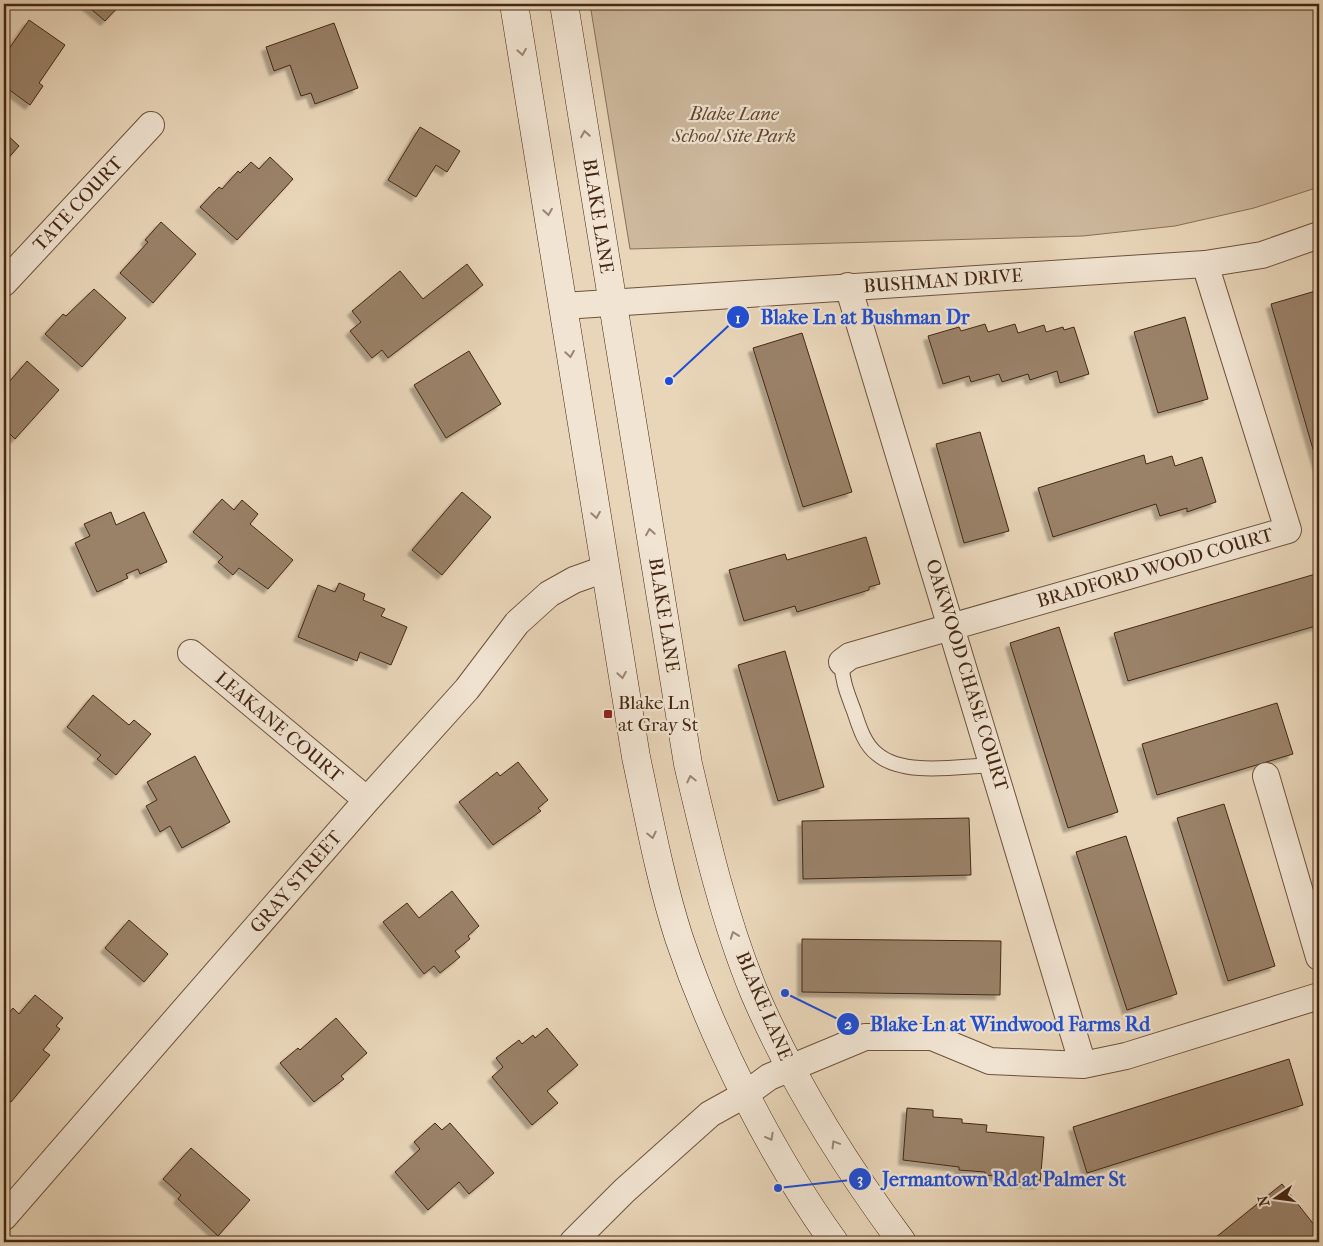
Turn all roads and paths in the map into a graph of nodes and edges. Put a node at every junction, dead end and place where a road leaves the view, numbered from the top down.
1 (514, 4) edge
2 (564, 4) edge
3 (151, 125) dead end
4 (1319, 235) edge
5 (1205, 264) junction
6 (4, 283) edge
7 (848, 286) junction
8 (613, 303) junction
9 (563, 306) junction
10 (605, 569) junction
11 (952, 627) junction
12 (191, 653) dead end
13 (842, 662) joint
14 (994, 765) junction
15 (1266, 776) dead end
16 (368, 800) junction
17 (1319, 957) edge
18 (1319, 996) edge
19 (1083, 1064) junction
20 (780, 1073) junction
21 (746, 1094) junction
22 (4, 1217) edge
23 (573, 1242) edge
24 (834, 1242) edge
25 (902, 1242) edge

1 -> 9 main road
8 -> 2 main road, BLAKE LANE
3 - 6 street, TATE COURT
4 - 5 street, BUSHMAN DRIVE
5 - 7 street, BUSHMAN DRIVE
5 - 11 street, BRADFORD WOOD COURT
7 - 8 street, BUSHMAN DRIVE
7 - 11 street, OAKWOOD CHASE COURT
8 - 9 street, BUSHMAN DRIVE
20 -> 8 main road, BLAKE LANE
9 -> 10 main road
10 - 16 street, GRAY STREET
10 -> 21 main road
11 - 13 street, BRADFORD WOOD COURT
11 - 14 street, OAKWOOD CHASE COURT
12 - 16 street, LEAKANE COURT
13 - 14 lane
14 - 19 street, OAKWOOD CHASE COURT
15 - 17 street
16 - 22 street, GRAY STREET
18 - 19 street
19 - 20 street
20 - 21 street
25 -> 20 main road, BLAKE LANE
21 - 23 street
21 -> 24 main road

